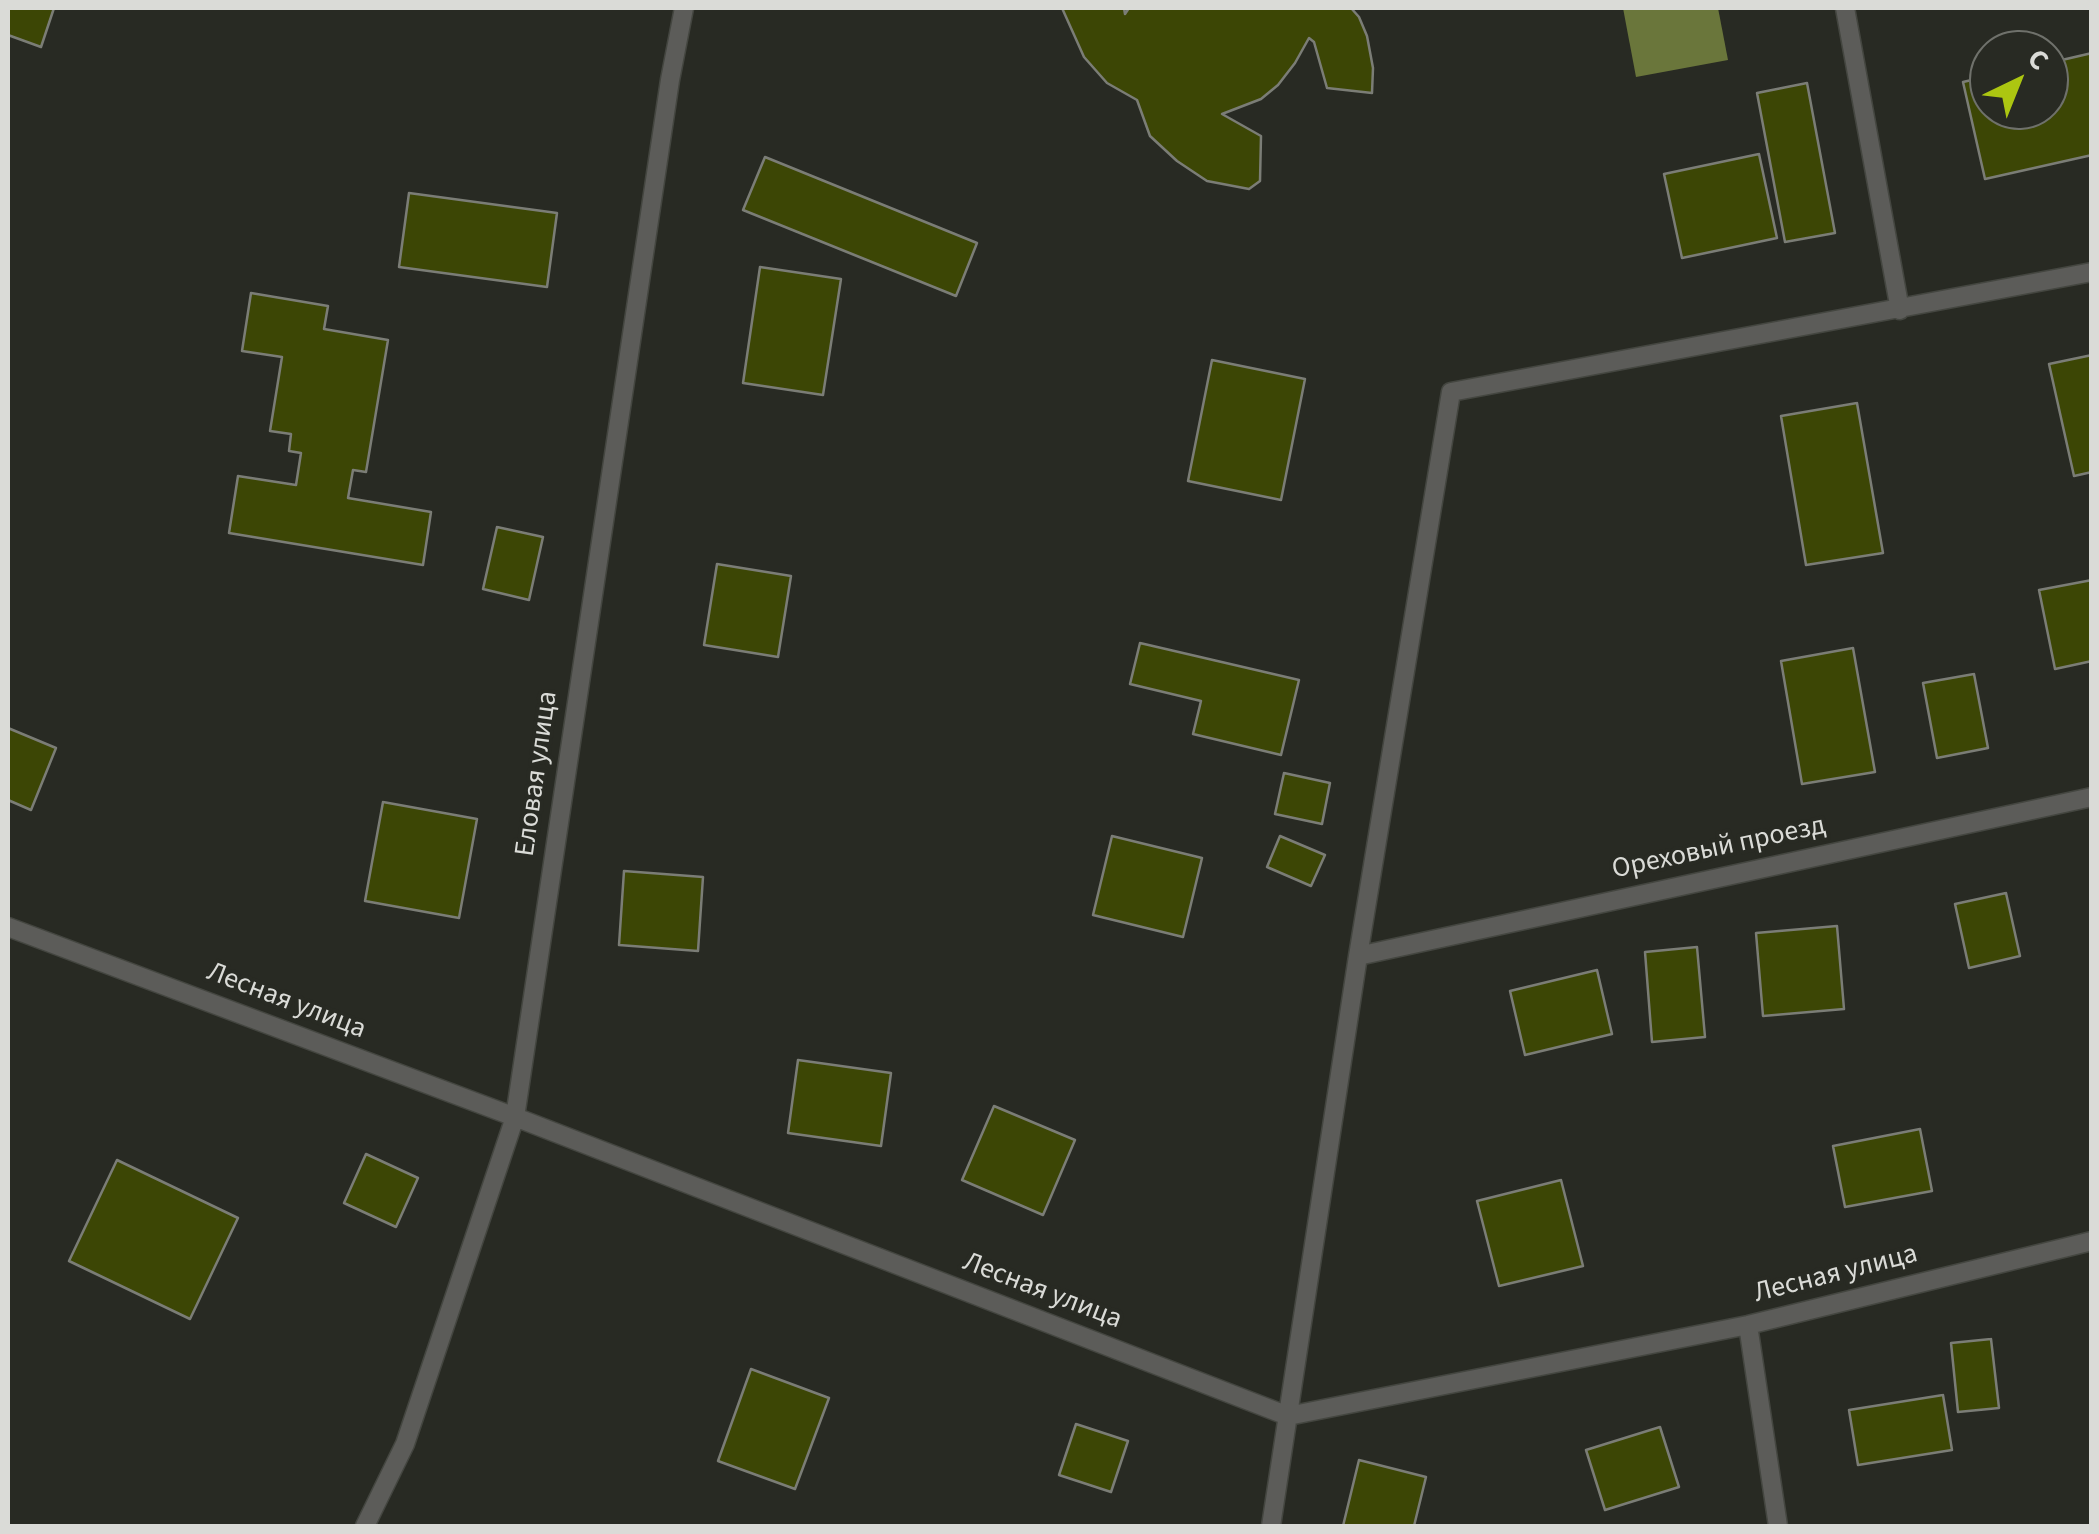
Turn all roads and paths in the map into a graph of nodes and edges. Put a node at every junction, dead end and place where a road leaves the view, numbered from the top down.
1 (684, 8) edge
2 (1844, 8) edge
3 (2092, 272) edge
4 (1900, 310) junction
5 (2092, 796) edge
6 (8, 928) edge
7 (1358, 956) junction
8 (515, 1118) junction
9 (2092, 1242) edge
10 (1748, 1325) junction
11 (1288, 1416) junction
12 (365, 1526) edge
13 (1270, 1526) edge
14 (1778, 1526) edge

1 - 8 lane, Еловая улица
2 - 4 lane
3 - 4 lane
4 - 7 lane
5 - 7 lane, Ореховый проезд
6 - 8 lane, Лесная улица
7 - 11 lane
8 - 11 lane, Лесная улица
8 - 12 lane, Еловая улица
9 - 10 lane, Лесная улица
10 - 11 lane, Лесная улица
10 - 14 lane
11 - 13 lane

